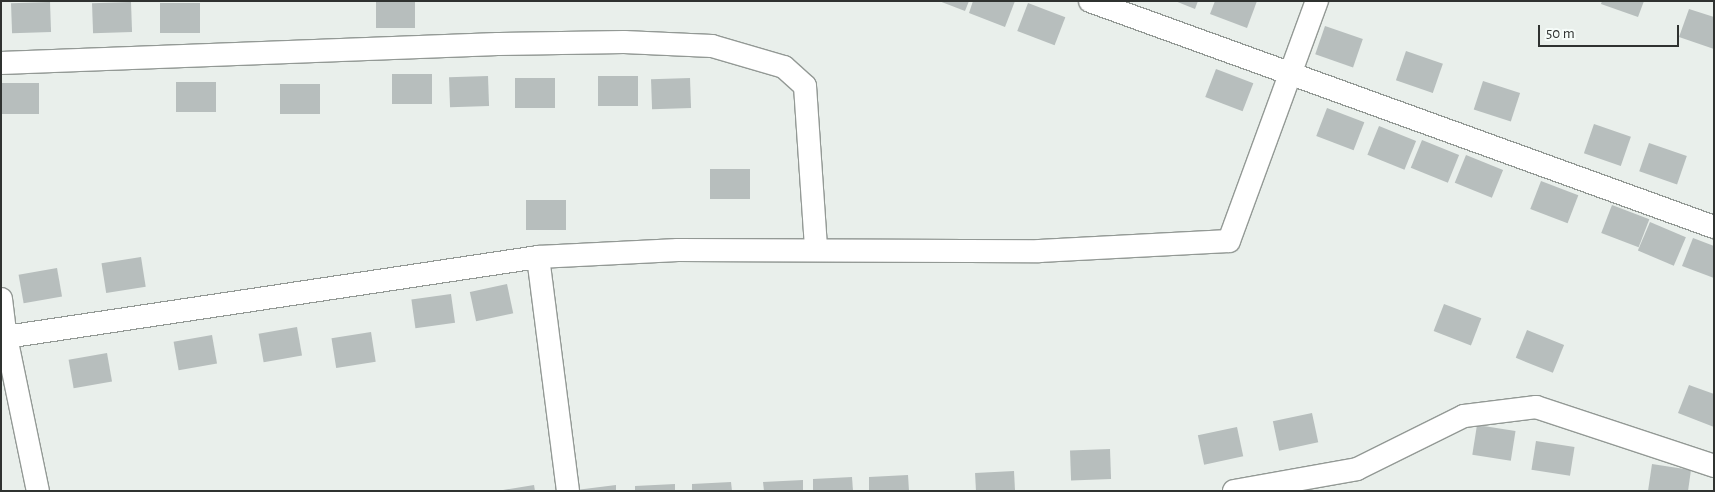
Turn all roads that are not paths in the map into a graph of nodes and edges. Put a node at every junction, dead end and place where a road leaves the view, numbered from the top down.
1 (1090, 1) edge
2 (1317, 1) edge
3 (1, 64) edge
4 (1293, 73) junction
5 (1714, 227) edge
6 (816, 249) junction
7 (538, 257) junction
8 (1, 299) edge
9 (6, 337) junction
10 (1714, 466) edge
11 (38, 491) edge
12 (568, 491) edge
13 (1234, 491) edge

1 - 4 street
2 - 4 street
3 - 6 street
4 - 5 street
4 - 6 street
6 - 7 street
7 - 9 street
7 - 12 street
8 - 9 street
9 - 11 street
10 - 13 street

